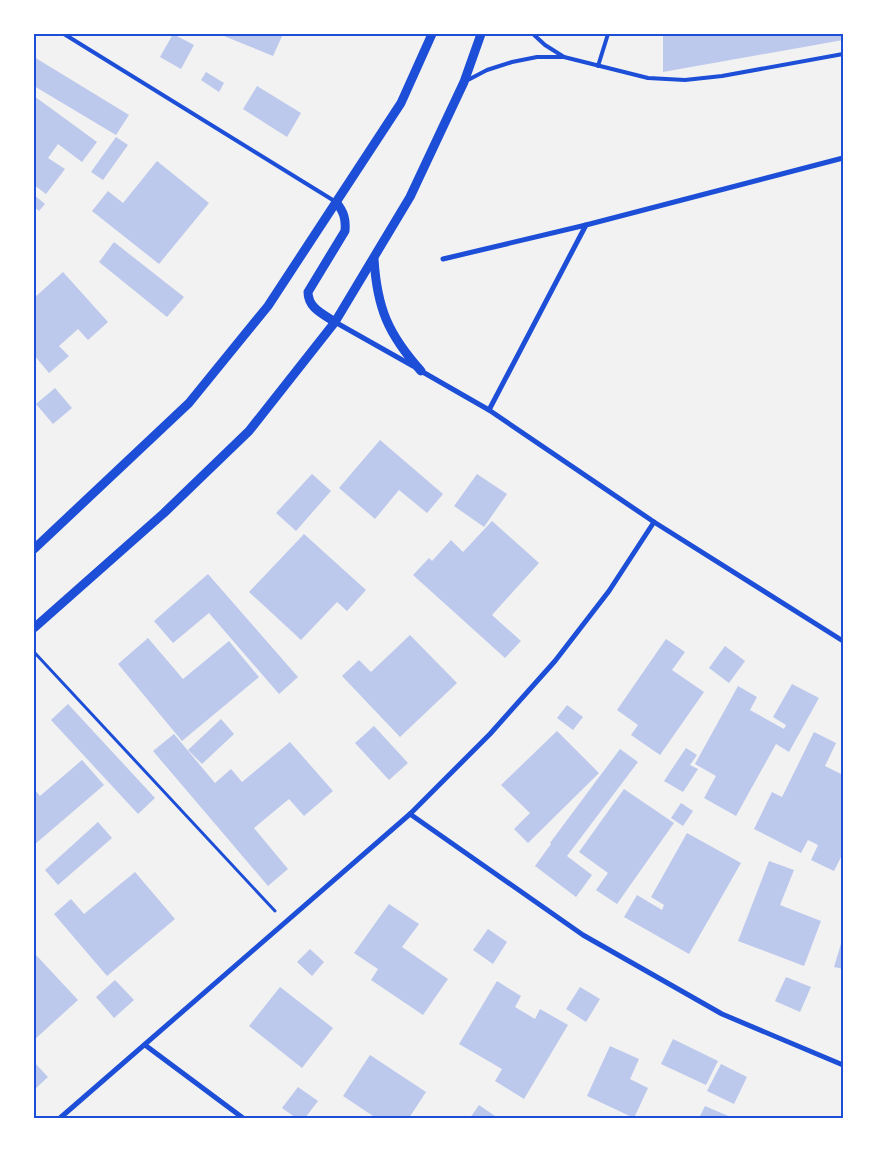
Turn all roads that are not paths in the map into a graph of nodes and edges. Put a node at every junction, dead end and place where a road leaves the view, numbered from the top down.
1 (64, 34) edge
2 (432, 34) edge
3 (481, 34) edge
4 (533, 34) edge
5 (608, 34) edge
6 (843, 54) edge
7 (564, 57) junction
8 (598, 66) junction
9 (464, 82) junction
10 (843, 158) edge
11 (336, 202) junction
12 (586, 225) junction
13 (374, 258) junction
14 (443, 259) dead end
15 (335, 322) junction
16 (421, 371) junction
17 (488, 410) junction
18 (654, 522) junction
19 (34, 549) edge
20 (34, 628) edge
21 (843, 642) edge
22 (410, 814) junction
23 (145, 1045) junction
24 (843, 1064) edge
25 (60, 1118) edge
26 (243, 1118) edge

1 - 11 lane
2 - 11 street
3 - 9 street
4 - 7 lane
5 - 8 lane
6 - 8 lane
7 - 8 lane
7 - 9 lane
9 - 13 street
10 - 12 street
11 - 15 street
11 - 19 street
12 - 14 street
12 - 17 street
13 - 15 street
13 - 16 street
15 - 16 street
15 - 20 street
16 - 17 street
17 - 18 street
18 - 21 street
18 - 22 street
22 - 23 street
22 - 24 street
23 - 25 street
23 - 26 street

